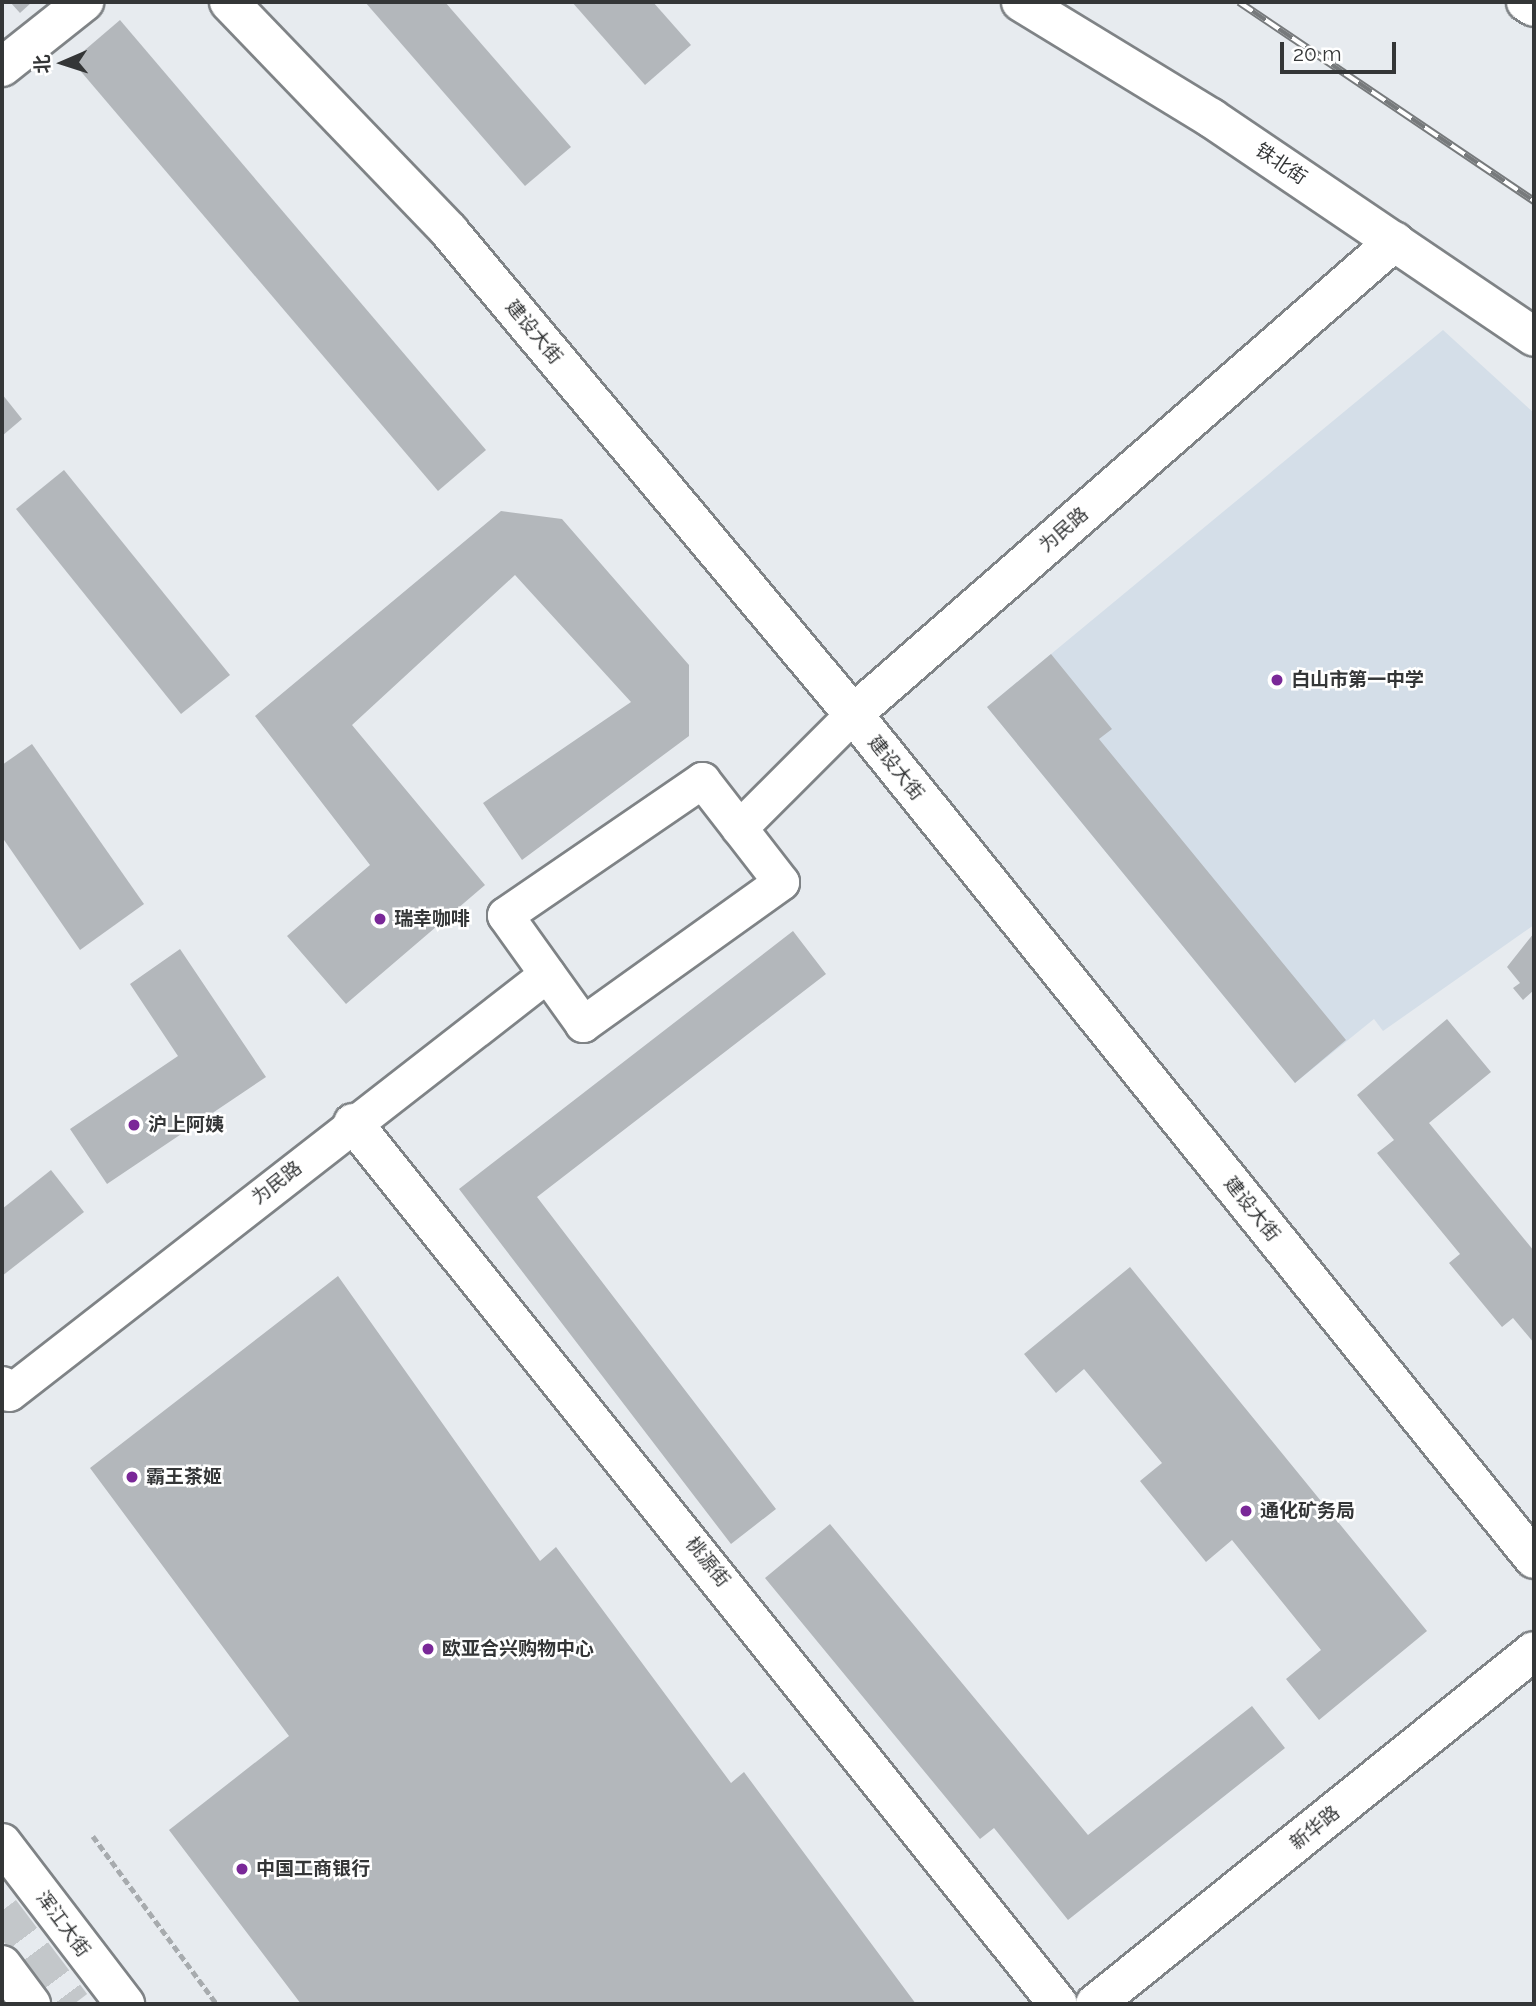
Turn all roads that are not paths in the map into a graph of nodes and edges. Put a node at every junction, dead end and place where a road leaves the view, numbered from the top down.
1 (84, 2) edge
2 (229, 2) edge
3 (1021, 2) edge
4 (1527, 2) edge
5 (1534, 7) edge
6 (2, 67) edge
7 (1395, 240) junction
8 (1534, 337) edge
9 (853, 714) junction
10 (739, 828) junction
11 (547, 974) junction
12 (353, 1123) junction
13 (5, 1388) edge
14 (1534, 1559) edge
15 (1534, 1651) edge
16 (2, 1843) edge
17 (2, 1965) edge
18 (31, 2004) edge
19 (125, 2004) edge
20 (1058, 2004) edge
21 (1095, 2004) edge

1 - 6 main road
2 - 9 main road, 建设大街
3 - 7 main road, 铁北街
4 - 5 main road
7 - 8 main road, 铁北街
7 - 9 main road, 为民路
9 - 10 street, 为民路
9 - 14 main road, 建设大街
10 - 11 street
10 - 11 street
11 - 12 street, 为民路
12 - 13 street, 为民路
12 - 20 main road, 桃源街
15 - 21 main road, 新华路
16 - 19 main road, 浑江大街
17 - 18 main road

